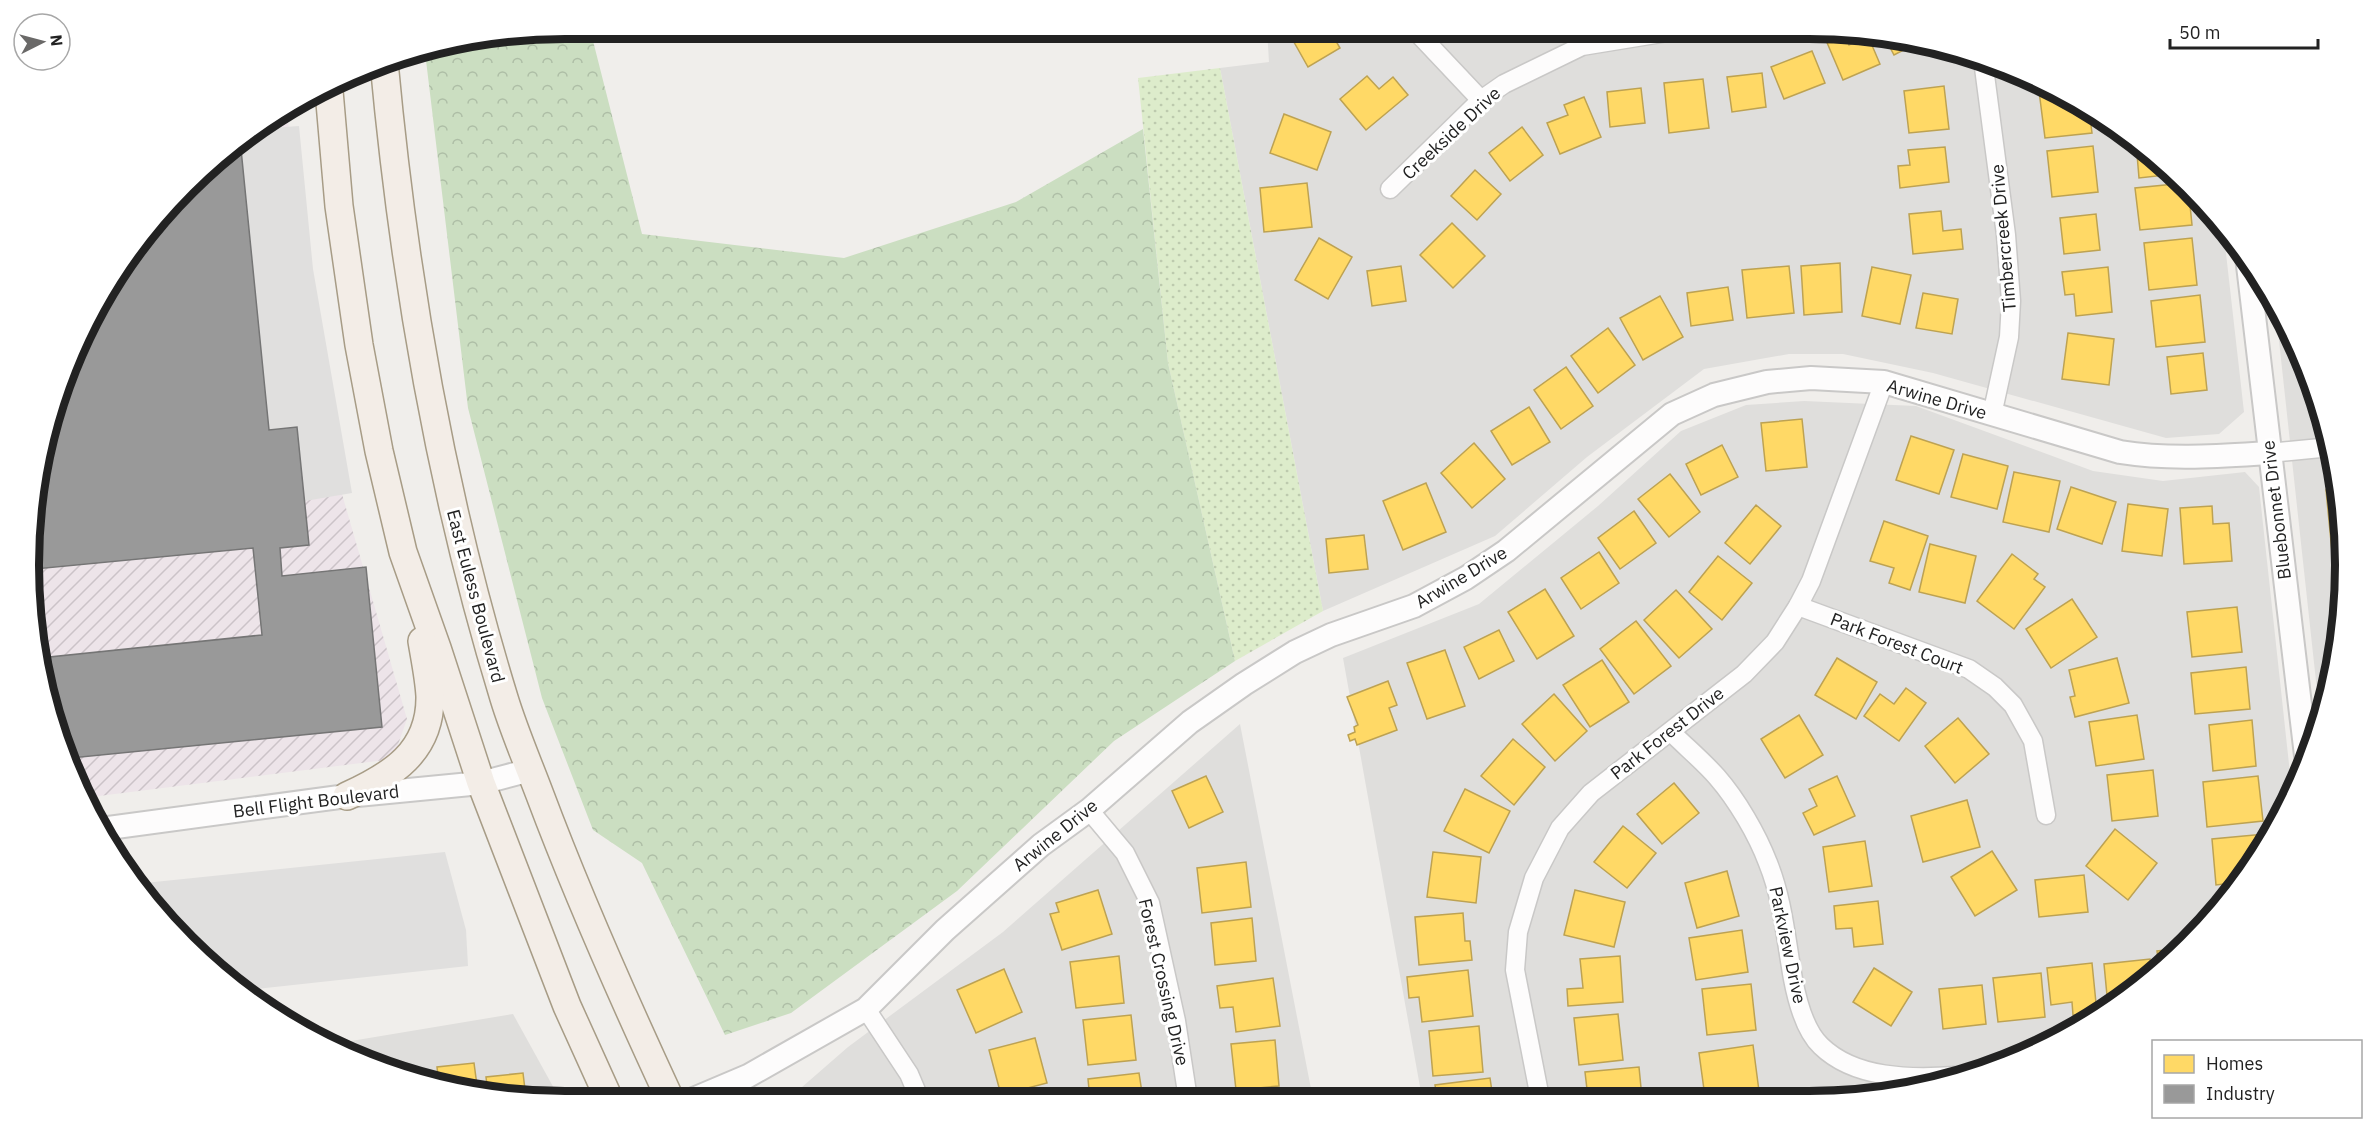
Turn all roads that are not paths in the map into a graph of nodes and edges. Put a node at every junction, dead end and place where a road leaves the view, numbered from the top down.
1 (1424, 39) edge
2 (1621, 39) edge
3 (1984, 69) edge
4 (385, 71) edge
5 (329, 94) edge
6 (1481, 100) junction
7 (1390, 189) dead end
8 (2249, 278) edge
9 (1884, 382) junction
10 (1992, 415) junction
11 (2322, 448) edge
12 (2269, 453) junction
13 (403, 552) junction
14 (1798, 606) junction
15 (2308, 731) edge
16 (1671, 732) junction
17 (530, 770) junction
18 (481, 783) junction
19 (347, 796) junction
20 (1089, 810) junction
21 (2046, 815) dead end
22 (109, 828) edge
23 (866, 1009) junction
24 (1934, 1076) edge
25 (606, 1091) edge
26 (667, 1091) edge
27 (713, 1091) edge
28 (916, 1091) edge
29 (1187, 1091) edge
30 (1539, 1091) edge

1 - 6 street
2 - 6 street, Creekside Drive
3 - 10 street, Timbercreek Drive
4 - 17 main road, East Euless Boulevard
5 - 13 main road
6 - 7 street, Creekside Drive
8 - 12 street, Bluebonnet Drive
9 - 10 street, Arwine Drive
9 - 14 street, Park Forest Drive
9 - 20 street, Arwine Drive
10 - 12 street, Arwine Drive
11 - 12 street, Arwine Drive
12 - 15 street, Bluebonnet Drive
13 - 18 main road
13 - 19 main road
14 - 16 street, Park Forest Drive
14 - 21 street, Park Forest Court
16 - 24 street, Parkview Drive
16 - 30 street, Park Forest Drive
17 - 18 street, Bell Flight Boulevard
17 - 26 main road, East Euless Boulevard
18 - 19 street, Bell Flight Boulevard
18 - 25 main road
19 - 22 street, Bell Flight Boulevard
20 - 23 street, Arwine Drive
20 - 29 street, Forest Crossing Drive
23 - 27 street, Arwine Drive
23 - 28 street

